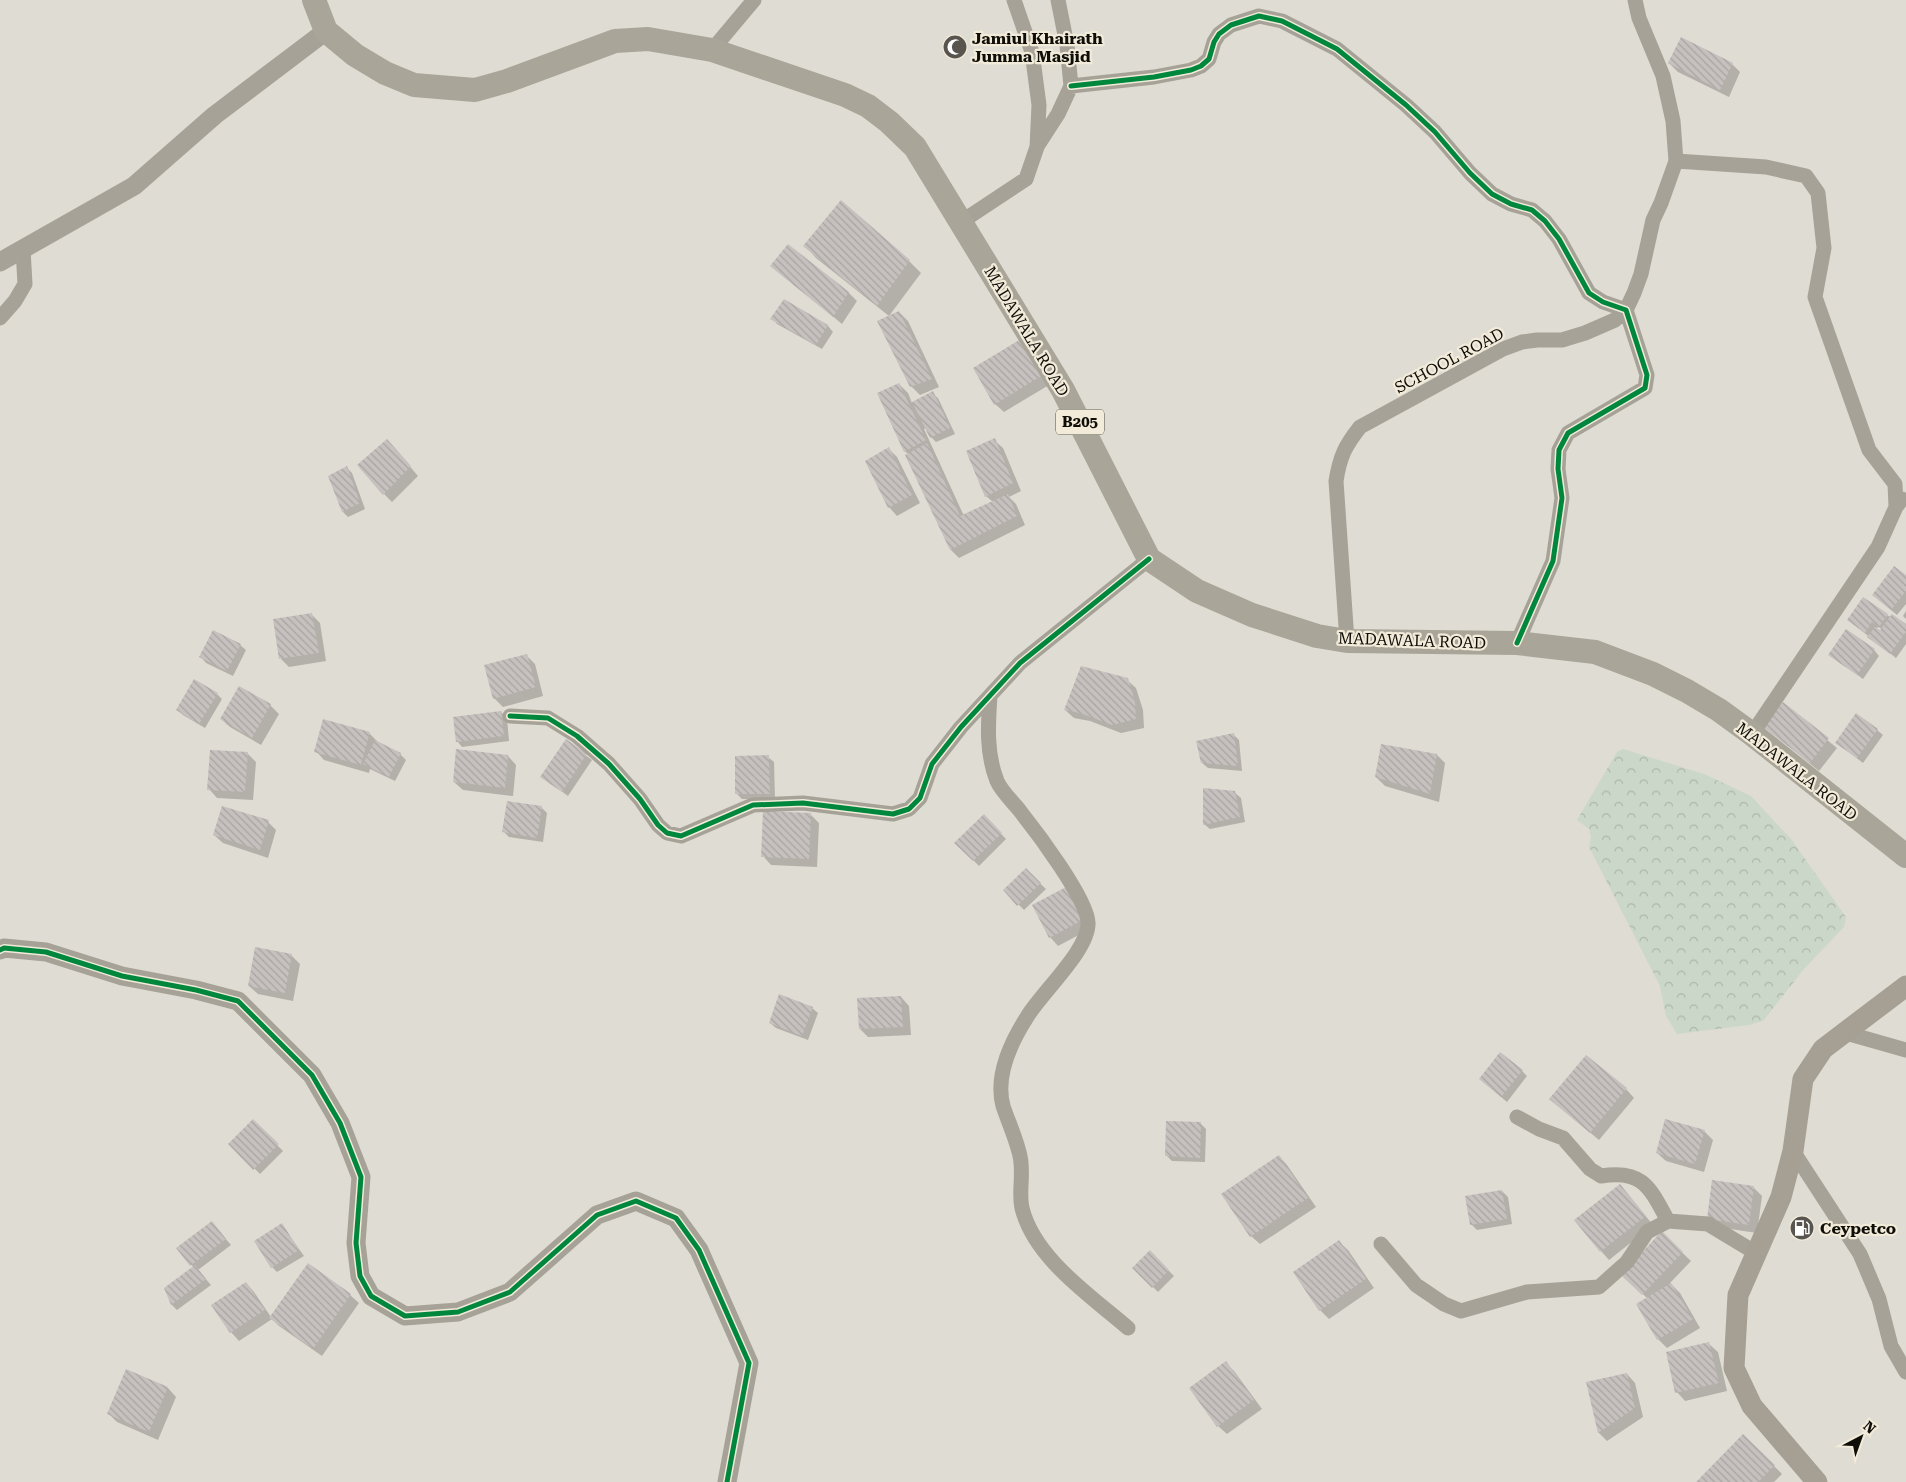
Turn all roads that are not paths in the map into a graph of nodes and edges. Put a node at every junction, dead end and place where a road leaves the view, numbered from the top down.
1 (314, 0) edge
2 (754, 0) edge
3 (1014, 0) edge
4 (1058, 0) edge
5 (1635, 0) edge
6 (326, 31) junction
7 (712, 50) junction
8 (1071, 86) junction
9 (1038, 147) junction
10 (1676, 161) junction
11 (961, 222) junction
12 (24, 249) junction
13 (0, 262) edge
14 (1626, 310) junction
15 (0, 318) edge
16 (1906, 493) edge
17 (1901, 509) edge
18 (1149, 558) junction
19 (1347, 641) junction
20 (1517, 643) junction
21 (990, 696) junction
22 (510, 716) dead end
23 (1752, 734) junction
24 (1906, 856) edge
25 (0, 950) edge
26 (1906, 986) edge
27 (1846, 1033) junction
28 (1906, 1050) edge
29 (1517, 1117) dead end
30 (1793, 1151) junction
31 (1668, 1221) junction
32 (1381, 1244) dead end
33 (1756, 1253) junction
34 (1128, 1328) dead end
35 (1906, 1372) edge
36 (727, 1482) edge
37 (1817, 1482) edge

1 - 6 main road
2 - 7 street
3 - 9 street
4 - 8 street
5 - 10 street
6 - 7 main road, MADAWALA ROAD / B205
6 - 12 street
7 - 11 main road, MADAWALA ROAD / B205
8 - 9 street
8 - 14 street
9 - 11 street
10 - 14 street
10 - 17 street
11 - 18 main road, MADAWALA ROAD / B205
12 - 13 street
12 - 15 street
14 - 19 street, SCHOOL ROAD
14 - 20 street
16 - 17 street
17 - 23 street
18 - 19 main road, MADAWALA ROAD / B205
18 - 21 street
19 - 20 main road, MADAWALA ROAD / B205
20 - 23 main road, MADAWALA ROAD / B205
21 - 22 street
21 - 34 street
23 - 24 main road, MADAWALA ROAD / B205
25 - 36 street
26 - 27 main road
27 - 28 street
27 - 30 main road
29 - 31 street
30 - 33 main road
30 - 35 street
31 - 32 street
31 - 33 street
33 - 37 main road

